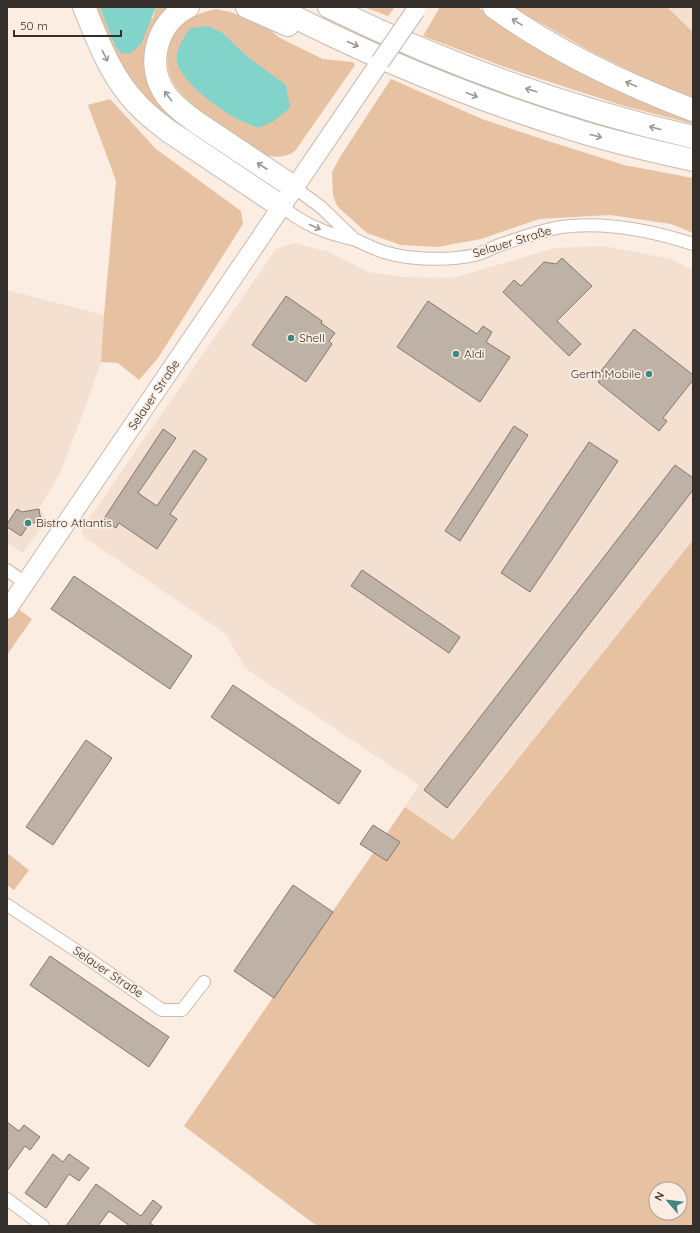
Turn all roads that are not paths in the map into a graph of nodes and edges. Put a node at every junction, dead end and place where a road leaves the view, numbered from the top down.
1 (84, 7) edge
2 (188, 7) edge
3 (247, 7) edge
4 (276, 7) edge
5 (330, 7) edge
6 (494, 7) edge
7 (417, 8) edge
8 (317, 28) junction
9 (693, 110) edge
10 (693, 137) edge
11 (693, 160) edge
12 (295, 188) junction
13 (282, 208) junction
14 (355, 240) junction
15 (693, 244) edge
16 (7, 570) edge
17 (25, 583) junction
18 (7, 610) edge
19 (7, 905) edge
20 (204, 982) dead end
21 (7, 1199) edge
22 (43, 1226) edge

1 -> 13 highway
12 -> 2 highway
3 - 8 highway
4 - 8 highway
10 -> 5 highway
9 -> 6 highway
7 - 12 main road, Selauer Straße, bridge
8 -> 11 highway
12 - 13 main road, Selauer Straße
12 - 14 street, Selauer Straße
13 -> 14 street, Selauer Straße
13 - 17 main road, Selauer Straße
14 - 15 street, Selauer Straße
16 - 17 street
17 - 18 main road, Selauer Straße
19 - 20 street, Selauer Straße
21 - 22 street

